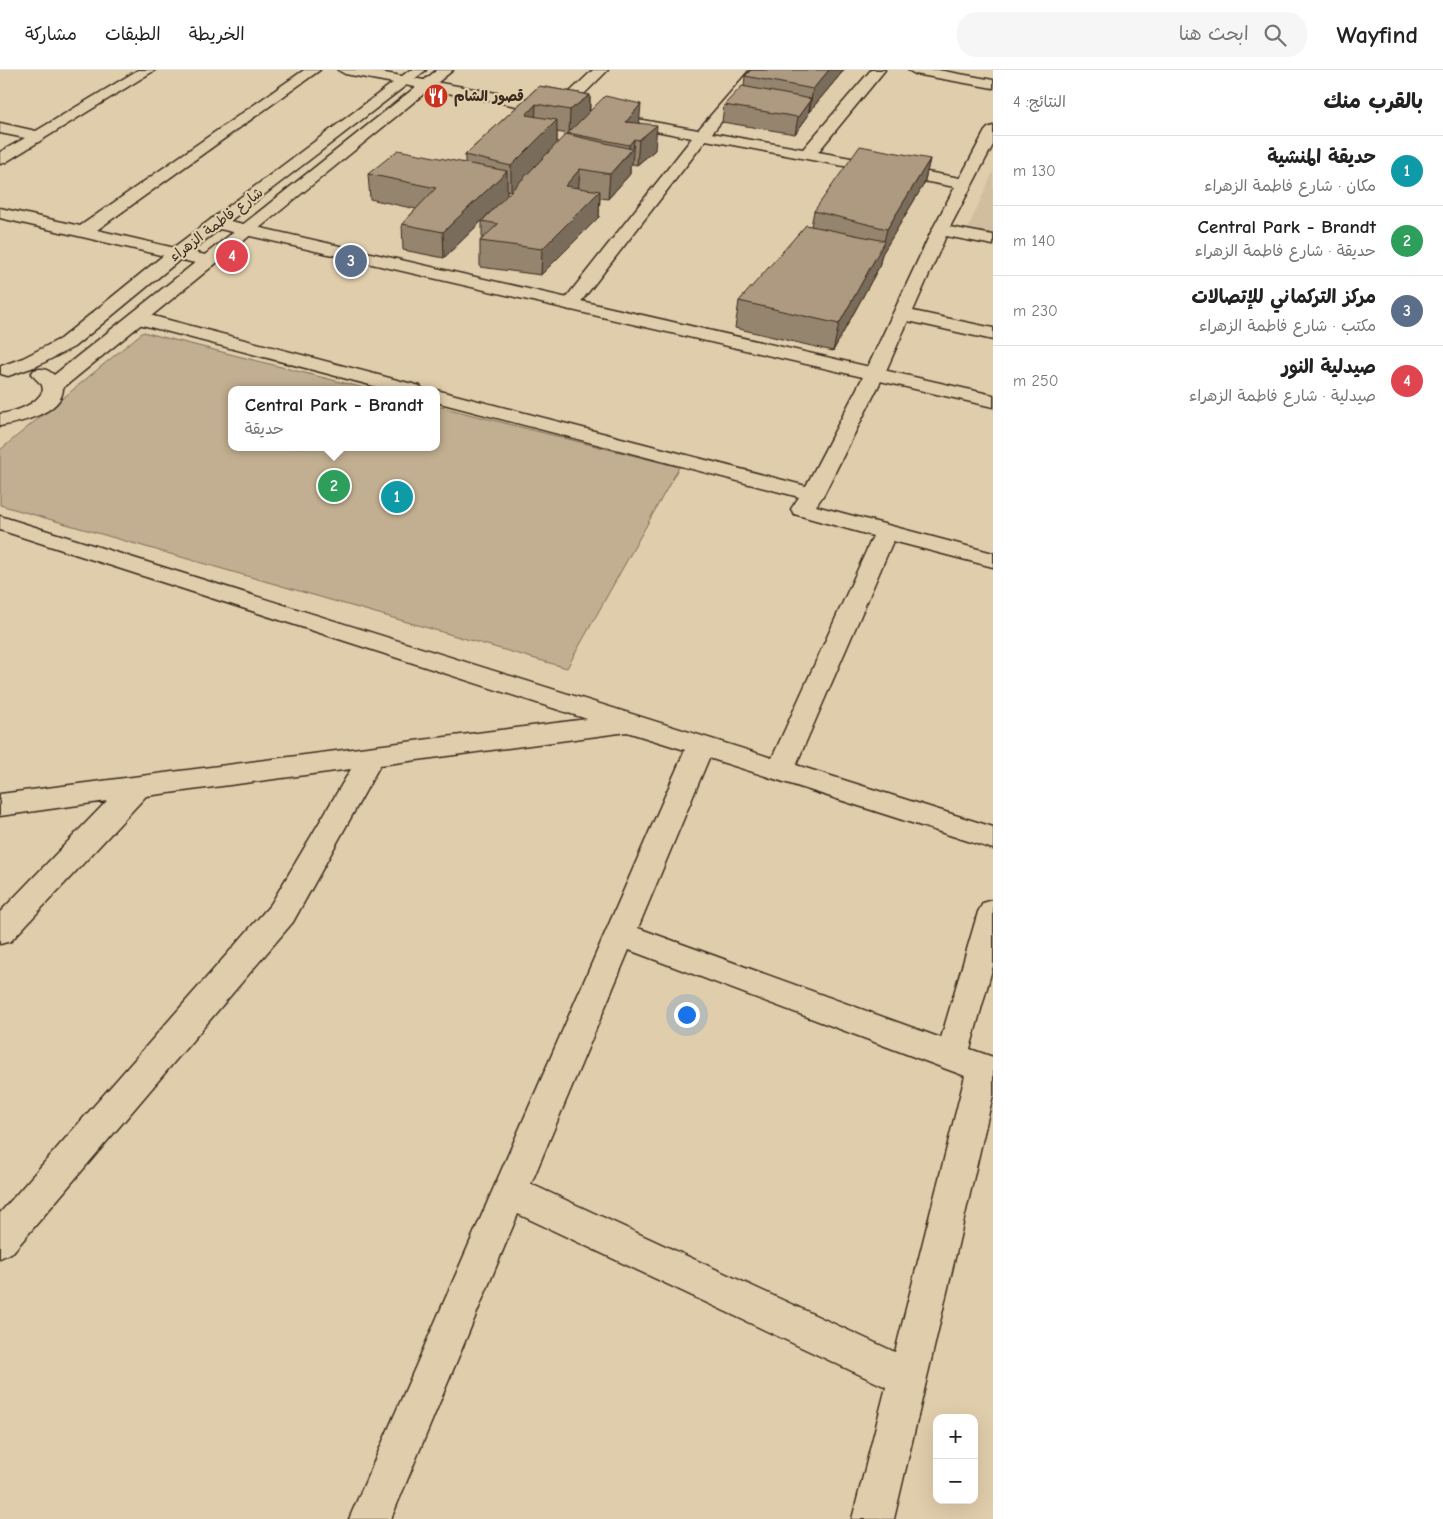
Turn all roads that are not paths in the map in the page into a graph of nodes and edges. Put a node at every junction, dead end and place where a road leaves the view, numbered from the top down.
1 (148, 70) edge
2 (313, 70) edge
3 (345, 70) edge
4 (419, 70) edge
5 (446, 70) edge
6 (601, 70) edge
7 (757, 70) edge
8 (878, 70) edge
9 (915, 70) edge
10 (405, 81) junction
11 (993, 84) edge
12 (427, 85) junction
13 (560, 110) junction
14 (579, 113) edge
15 (607, 118) edge
16 (0, 128) edge
17 (992, 134) edge
18 (38, 136) junction
19 (702, 136) junction
20 (807, 155) junction
21 (0, 158) edge
22 (965, 184) junction
23 (0, 213) edge
24 (217, 223) junction
25 (248, 230) junction
26 (940, 230) junction
27 (83, 232) junction
28 (993, 240) edge
29 (176, 254) junction
30 (208, 261) junction
31 (570, 304) junction
32 (903, 314) junction
33 (138, 318) junction
34 (993, 334) edge
35 (2, 371) edge
36 (875, 373) junction
37 (53, 386) junction
38 (398, 386) edge
39 (440, 397) edge
40 (993, 401) edge
41 (9, 419) edge
42 (0, 430) edge
43 (813, 494) junction
44 (0, 523) edge
45 (886, 532) junction
46 (993, 560) edge
47 (630, 723) junction
48 (701, 745) junction
49 (372, 756) junction
50 (780, 770) junction
51 (138, 787) junction
52 (0, 805) edge
53 (993, 838) edge
54 (993, 912) edge
55 (0, 932) edge
56 (620, 934) junction
57 (976, 1066) edge
58 (510, 1192) junction
59 (0, 1240) edge
60 (908, 1378) junction
61 (370, 1519) edge
62 (873, 1519) edge

1 - 18 street
2 - 27 street
3 - 10 street
4 - 10 street, شارع فاطمة الزهراء
5 - 12 street, شارع فاطمة الزهراء
6 - 13 street
7 - 19 street
8 - 20 street
9 - 11 street
10 - 12 street
10 - 24 street, شارع فاطمة الزهراء
12 - 13 street
12 - 25 street, شارع فاطمة الزهراء
13 - 14 street
15 - 19 street
16 - 18 street
17 - 22 street
18 - 21 street
19 - 20 street
19 - 31 street
20 - 22 street
22 - 26 street
23 - 27 street
24 - 25 street
24 - 29 street, شارع فاطمة الزهراء
25 - 30 street, شارع فاطمة الزهراء
25 - 31 street
26 - 28 street
26 - 32 street
27 - 29 street
29 - 30 street
29 - 35 street, شارع فاطمة الزهراء
30 - 33 street, شارع فاطمة الزهراء
31 - 36 street
32 - 34 street
32 - 36 street
33 - 37 street, شارع فاطمة الزهراء
33 - 38 street
35 - 37 street
36 - 40 street
36 - 43 street
37 - 41 street
39 - 43 street
41 - 42 street
43 - 45 street
44 - 47 street
45 - 46 street
45 - 50 street
47 - 48 street
47 - 49 street
48 - 50 street
48 - 56 street
49 - 51 street
49 - 59 street
50 - 53 street
51 - 52 street
51 - 55 street
54 - 57 street
56 - 57 street
56 - 58 street
57 - 60 street
58 - 60 street
58 - 61 street
60 - 62 street

